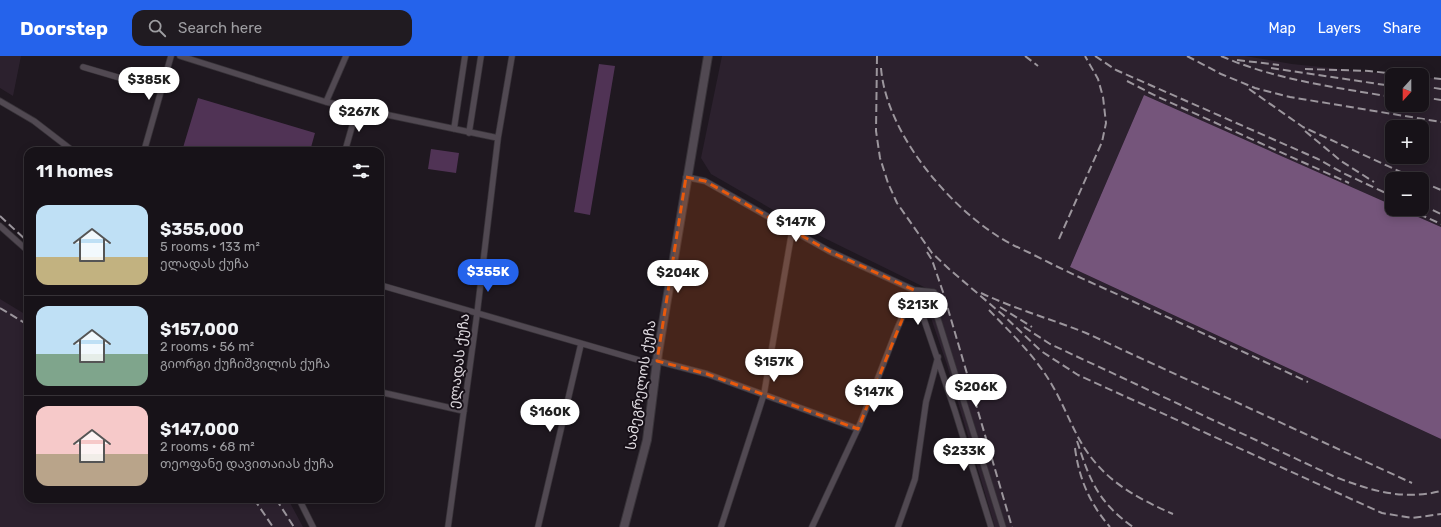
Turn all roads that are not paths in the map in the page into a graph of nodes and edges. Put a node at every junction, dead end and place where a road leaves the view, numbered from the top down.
1 (171, 56) edge
2 (180, 56) edge
3 (346, 56) edge
4 (465, 56) edge
5 (481, 56) edge
6 (512, 56) edge
7 (708, 56) edge
8 (83, 67) dead end
9 (162, 90) junction
10 (0, 101) edge
11 (326, 102) junction
12 (357, 109) junction
13 (454, 129) junction
14 (469, 132) junction
15 (498, 138) junction
16 (68, 147) edge
17 (145, 147) edge
18 (346, 147) edge
19 (686, 177) junction
20 (0, 226) edge
21 (792, 231) junction
22 (24, 247) edge
23 (384, 285) edge
24 (914, 290) junction
25 (477, 314) junction
26 (581, 344) junction
27 (938, 357) junction
28 (657, 361) junction
29 (384, 393) edge
30 (764, 394) junction
31 (464, 411) junction
32 (858, 428) junction
33 (301, 503) edge
34 (313, 527) edge
35 (448, 527) edge
36 (538, 527) edge
37 (624, 527) edge
38 (721, 527) edge
39 (812, 527) edge
40 (898, 527) edge
41 (990, 527) edge
42 (1003, 527) edge

1 - 9 street
2 - 11 street
3 - 11 street
4 - 13 street
5 - 14 street
6 - 15 street, ელადას ქუჩა
7 - 19 main road, სამეგრელოს ქუჩა
8 - 9 street
9 - 17 street
10 - 16 street
11 - 12 street
12 - 13 street
12 - 18 street
13 - 14 street
14 - 15 street
15 - 25 street, ელადას ქუჩა
19 - 21 street
19 - 28 main road, სამეგრელოს ქუჩა
20 - 22 street
21 - 24 street
21 - 30 street
23 - 25 street
24 - 27 street
24 - 32 street
24 - 42 street
25 - 26 street
25 - 31 street, ელადას ქუჩა
26 - 28 street
26 - 36 street
27 - 40 street
27 - 41 street
28 - 30 street
28 - 37 main road, სამეგრელოს ქუჩა
29 - 31 street
30 - 32 street
30 - 38 street
31 - 35 street, ელადას ქუჩა
32 - 39 street
33 - 34 street

